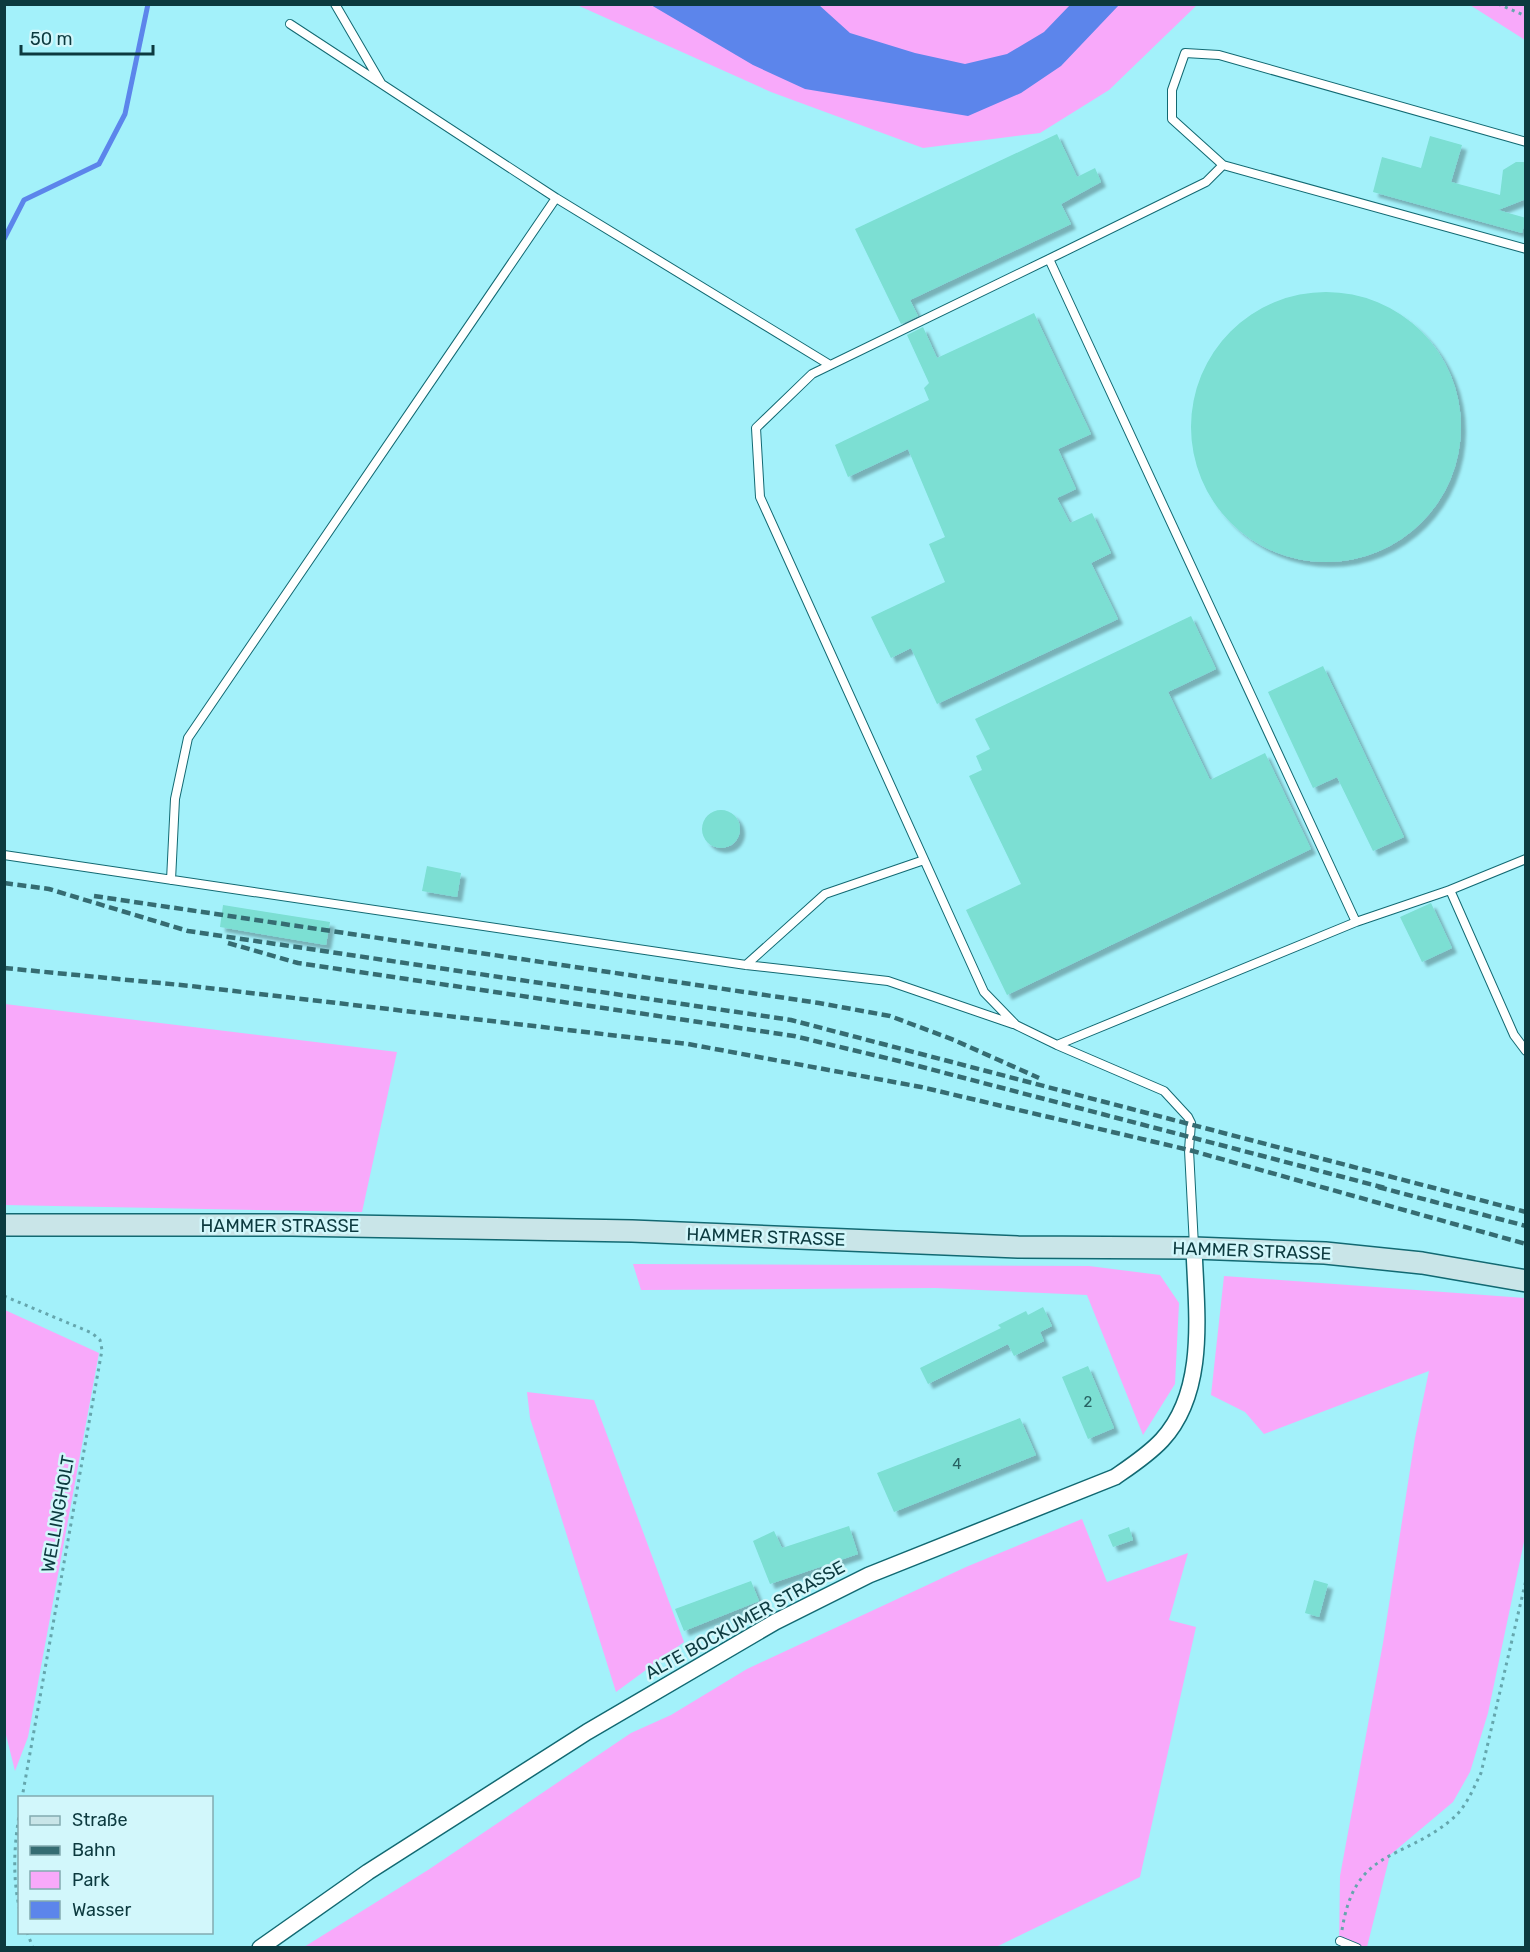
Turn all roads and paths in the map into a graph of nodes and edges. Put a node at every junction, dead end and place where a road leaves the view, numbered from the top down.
1 (334, 4) edge
2 (1498, 4) edge
3 (1526, 16) edge
4 (290, 24) dead end
5 (381, 84) junction
6 (1526, 142) edge
7 (1223, 165) junction
8 (556, 198) junction
9 (1526, 249) edge
10 (1049, 259) junction
11 (830, 365) junction
12 (4, 855) edge
13 (1526, 859) edge
14 (924, 860) junction
15 (171, 880) junction
16 (1450, 890) junction
17 (1356, 922) junction
18 (746, 965) junction
19 (1016, 1025) junction
20 (1057, 1045) junction
21 (1526, 1051) edge
22 (4, 1226) edge
23 (1194, 1248) junction
24 (1526, 1281) edge
25 (4, 1296) edge
26 (1526, 1580) edge
27 (22, 1796) edge
28 (18, 1822) edge
29 (18, 1902) edge
30 (1340, 1941) joint
31 (261, 1947) edge
32 (1357, 1947) edge

1 - 5 lane
2 - 3 path
4 - 5 lane
5 - 8 lane
6 - 7 lane
7 - 9 lane
7 - 10 lane
8 - 11 lane
8 - 15 lane
10 - 11 lane
10 - 17 lane
11 - 14 lane
12 - 15 lane
13 - 16 lane
14 - 18 lane
14 - 19 lane
15 - 18 lane
16 - 17 lane
16 - 21 lane
17 - 20 lane
18 - 19 lane
19 - 20 lane
20 - 23 lane
22 - 23 main road, HAMMER STRASSE
23 - 24 main road, HAMMER STRASSE
23 - 31 street, ALTE BOCKUMER STRASSE
25 - 27 path, WELLINGHOLT
26 - 30 path
28 - 29 path
30 - 32 lane

